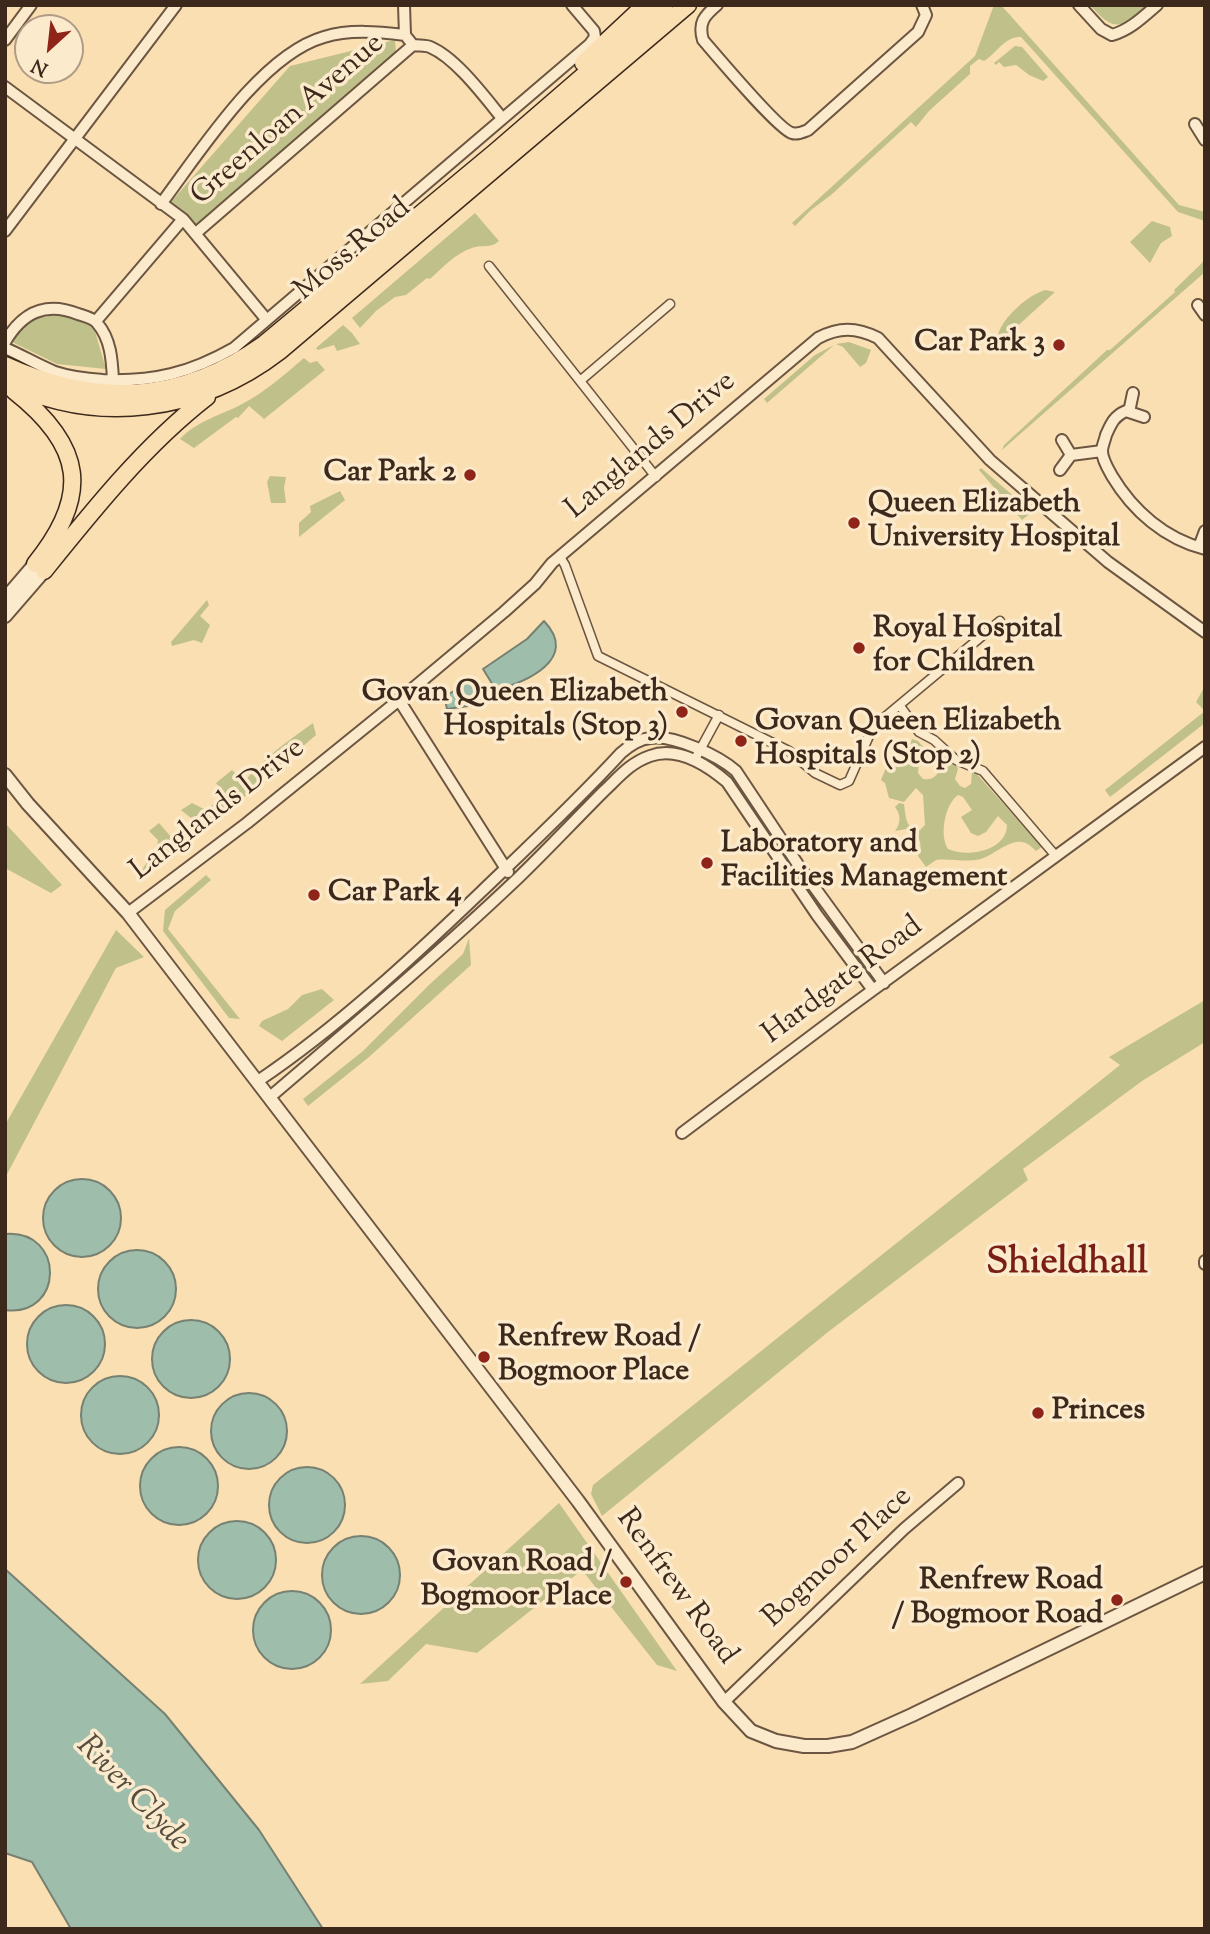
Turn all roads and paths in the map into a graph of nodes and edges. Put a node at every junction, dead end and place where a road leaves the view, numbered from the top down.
1 (31, 5) edge
2 (176, 5) edge
3 (404, 5) edge
4 (572, 5) edge
5 (645, 5) edge
6 (665, 5) edge
7 (688, 5) edge
8 (718, 5) edge
9 (922, 5) edge
10 (1079, 5) edge
11 (1157, 5) edge
12 (699, 13) edge
13 (405, 35) junction
14 (5, 40) edge
15 (414, 45) junction
16 (624, 60) junction
17 (5, 87) edge
18 (502, 118) junction
19 (1195, 124) dead end
20 (1204, 136) edge
21 (75, 139) junction
22 (495, 152) junction
23 (161, 204) junction
24 (183, 219) junction
25 (5, 232) edge
26 (196, 233) junction
27 (489, 266) dead end
28 (670, 304) dead end
29 (266, 319) junction
30 (96, 321) junction
31 (5, 345) edge
32 (5, 365) edge
33 (113, 380) junction
34 (580, 380) junction
35 (5, 383) edge
36 (218, 389) junction
37 (1133, 393) dead end
38 (1129, 412) junction
39 (1144, 417) dead end
40 (1062, 440) dead end
41 (1102, 451) junction
42 (1071, 455) junction
43 (1060, 470) dead end
44 (656, 477) junction
45 (1205, 531) edge
46 (1202, 548) edge
47 (560, 557) junction
48 (39, 567) junction
49 (7, 604) edge
50 (1000, 621) dead end
51 (1205, 632) edge
52 (398, 700) junction
53 (900, 706) junction
54 (719, 715) junction
55 (1205, 747) edge
56 (697, 756) junction
57 (5, 775) edge
58 (1055, 855) junction
59 (506, 869) junction
60 (515, 880) junction
61 (128, 913) junction
62 (884, 983) junction
63 (873, 990) junction
64 (258, 1081) junction
65 (270, 1097) junction
66 (682, 1133) dead end
67 (958, 1483) dead end
68 (1205, 1573) edge
69 (724, 1702) junction

1 - 14 street
2 - 21 street
3 - 13 street
4 - 18 street
5 - 22 main road
6 - 22 main road, Moss Road
7 - 16 main road, Moss Road
8 - 12 street
9 - 12 street
10 - 11 street
12 - 16 main road
13 - 15 street
13 - 23 street
15 - 18 street
15 - 26 street, Greenloan Avenue
16 - 36 main road, Moss Road
17 - 21 street
18 - 29 street
19 - 20 street
21 - 23 street
21 - 25 street
22 - 32 main road, Moss Road
23 - 24 street
24 - 26 street
24 - 30 street, Greenloan Avenue
26 - 29 street
27 - 34 street
28 - 34 street
29 - 33 street
30 - 31 street
30 - 33 street
31 - 33 street
34 - 44 street
35 - 36 main road, Moss Road
35 - 48 main road
36 - 48 main road
37 - 38 street
38 - 39 street
38 - 41 street
40 - 42 street
41 - 42 street
41 - 46 street
42 - 43 street
44 - 47 street, Langlands Drive
44 - 51 street, Langlands Drive
45 - 46 street
47 - 52 street, Langlands Drive
47 - 54 street
48 - 49 street
50 - 53 street
52 - 59 street
52 - 61 street, Langlands Drive
53 - 54 street
53 - 58 street
54 - 56 street
55 - 58 street, Hardgate Road
56 - 59 street
56 - 60 street
56 - 62 street
56 - 63 street
57 - 61 street, Renfrew Road
58 - 62 street, Hardgate Road
59 - 60 street
59 - 64 street
60 - 65 street
61 - 64 street, Renfrew Road
62 - 63 street, Hardgate Road
63 - 66 street, Hardgate Road
64 - 65 street, Renfrew Road
65 - 69 street, Renfrew Road
67 - 69 street, Bogmoor Place
68 - 69 street, Renfrew Road

